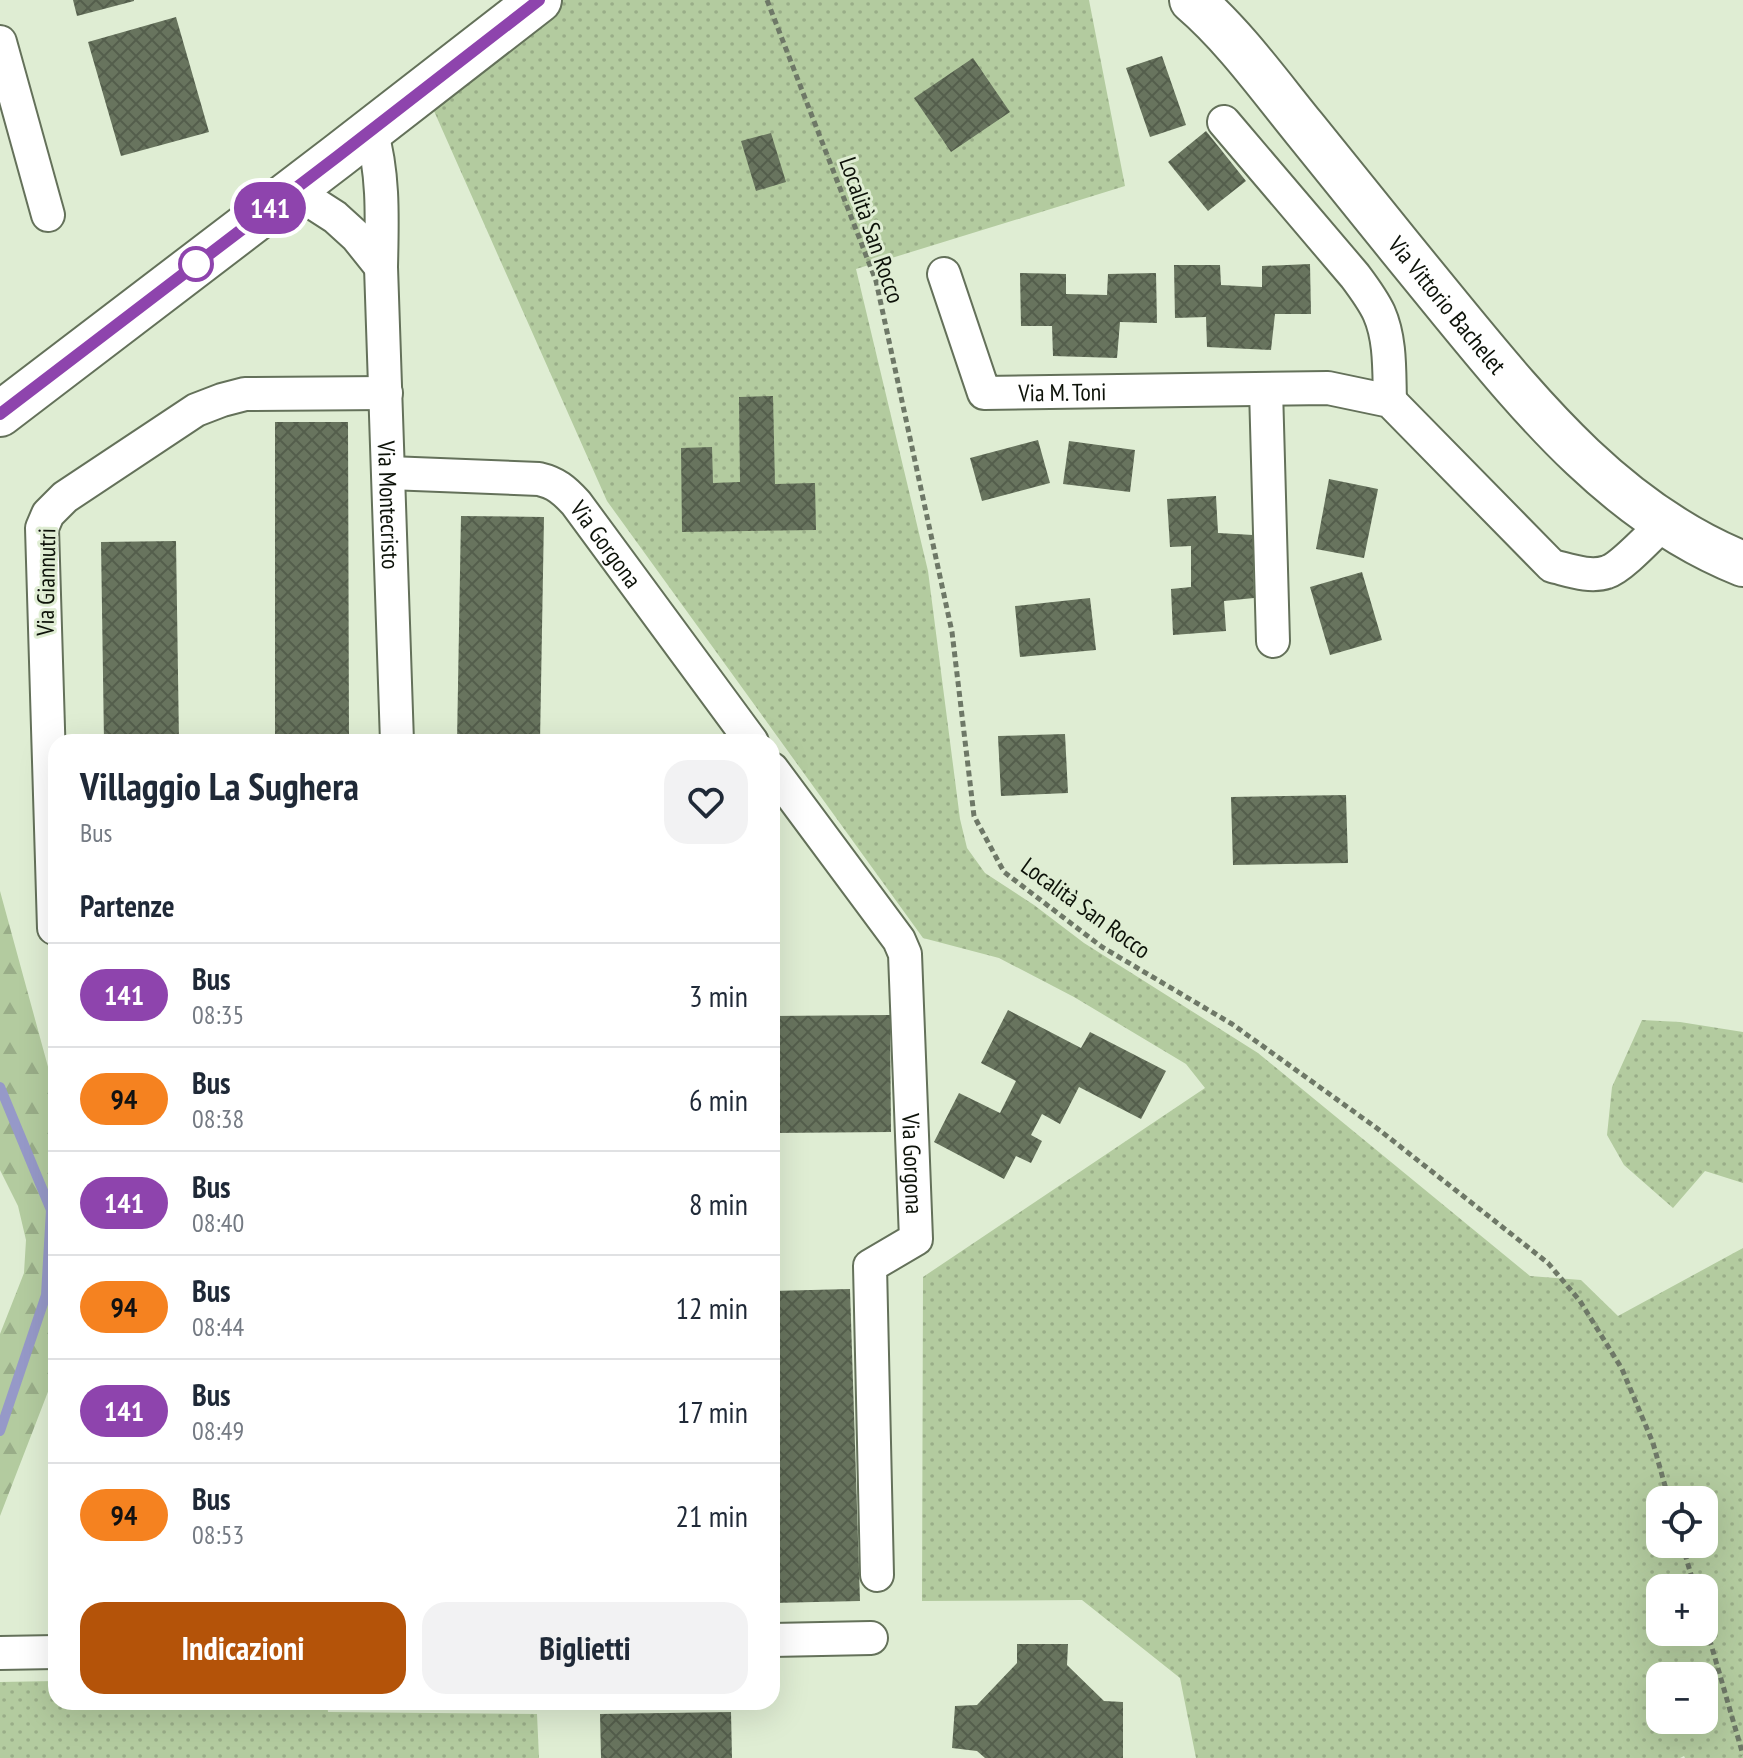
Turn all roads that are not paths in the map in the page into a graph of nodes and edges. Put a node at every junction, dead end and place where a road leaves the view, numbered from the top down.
1 (539, 0) edge
2 (1192, 0) edge
3 (0, 42) edge
4 (1224, 122) dead end
5 (371, 130) junction
6 (293, 190) junction
7 (48, 215) dead end
8 (381, 267) junction
9 (944, 274) dead end
10 (1266, 389) junction
11 (386, 393) junction
12 (1390, 401) junction
13 (0, 414) edge
14 (389, 473) junction
15 (1664, 523) junction
16 (1743, 564) edge
17 (1273, 641) dead end
18 (48, 734) edge
19 (397, 734) edge
20 (746, 734) edge
21 (780, 780) edge
22 (877, 1575) dead end
23 (871, 1638) dead end
24 (780, 1640) edge
25 (48, 1652) edge
26 (0, 1653) edge

1 - 5 street
2 - 15 street, Via Vittorio Bachelet
3 - 7 street
4 - 12 street
5 - 6 street
5 - 8 street, Via Montecristo
6 - 8 street
6 - 13 street
8 - 11 street, Via Montecristo
9 - 10 street, Via M. Toni
10 - 12 street, Via M. Toni
10 - 17 street
11 - 14 street, Via Montecristo
11 - 18 street, Via Giannutri
12 - 15 street
14 - 19 street, Via Montecristo
14 - 20 street, Via Gorgona
15 - 16 street, Via Vittorio Bachelet
21 - 22 street, Via Gorgona
23 - 24 street
25 - 26 street

